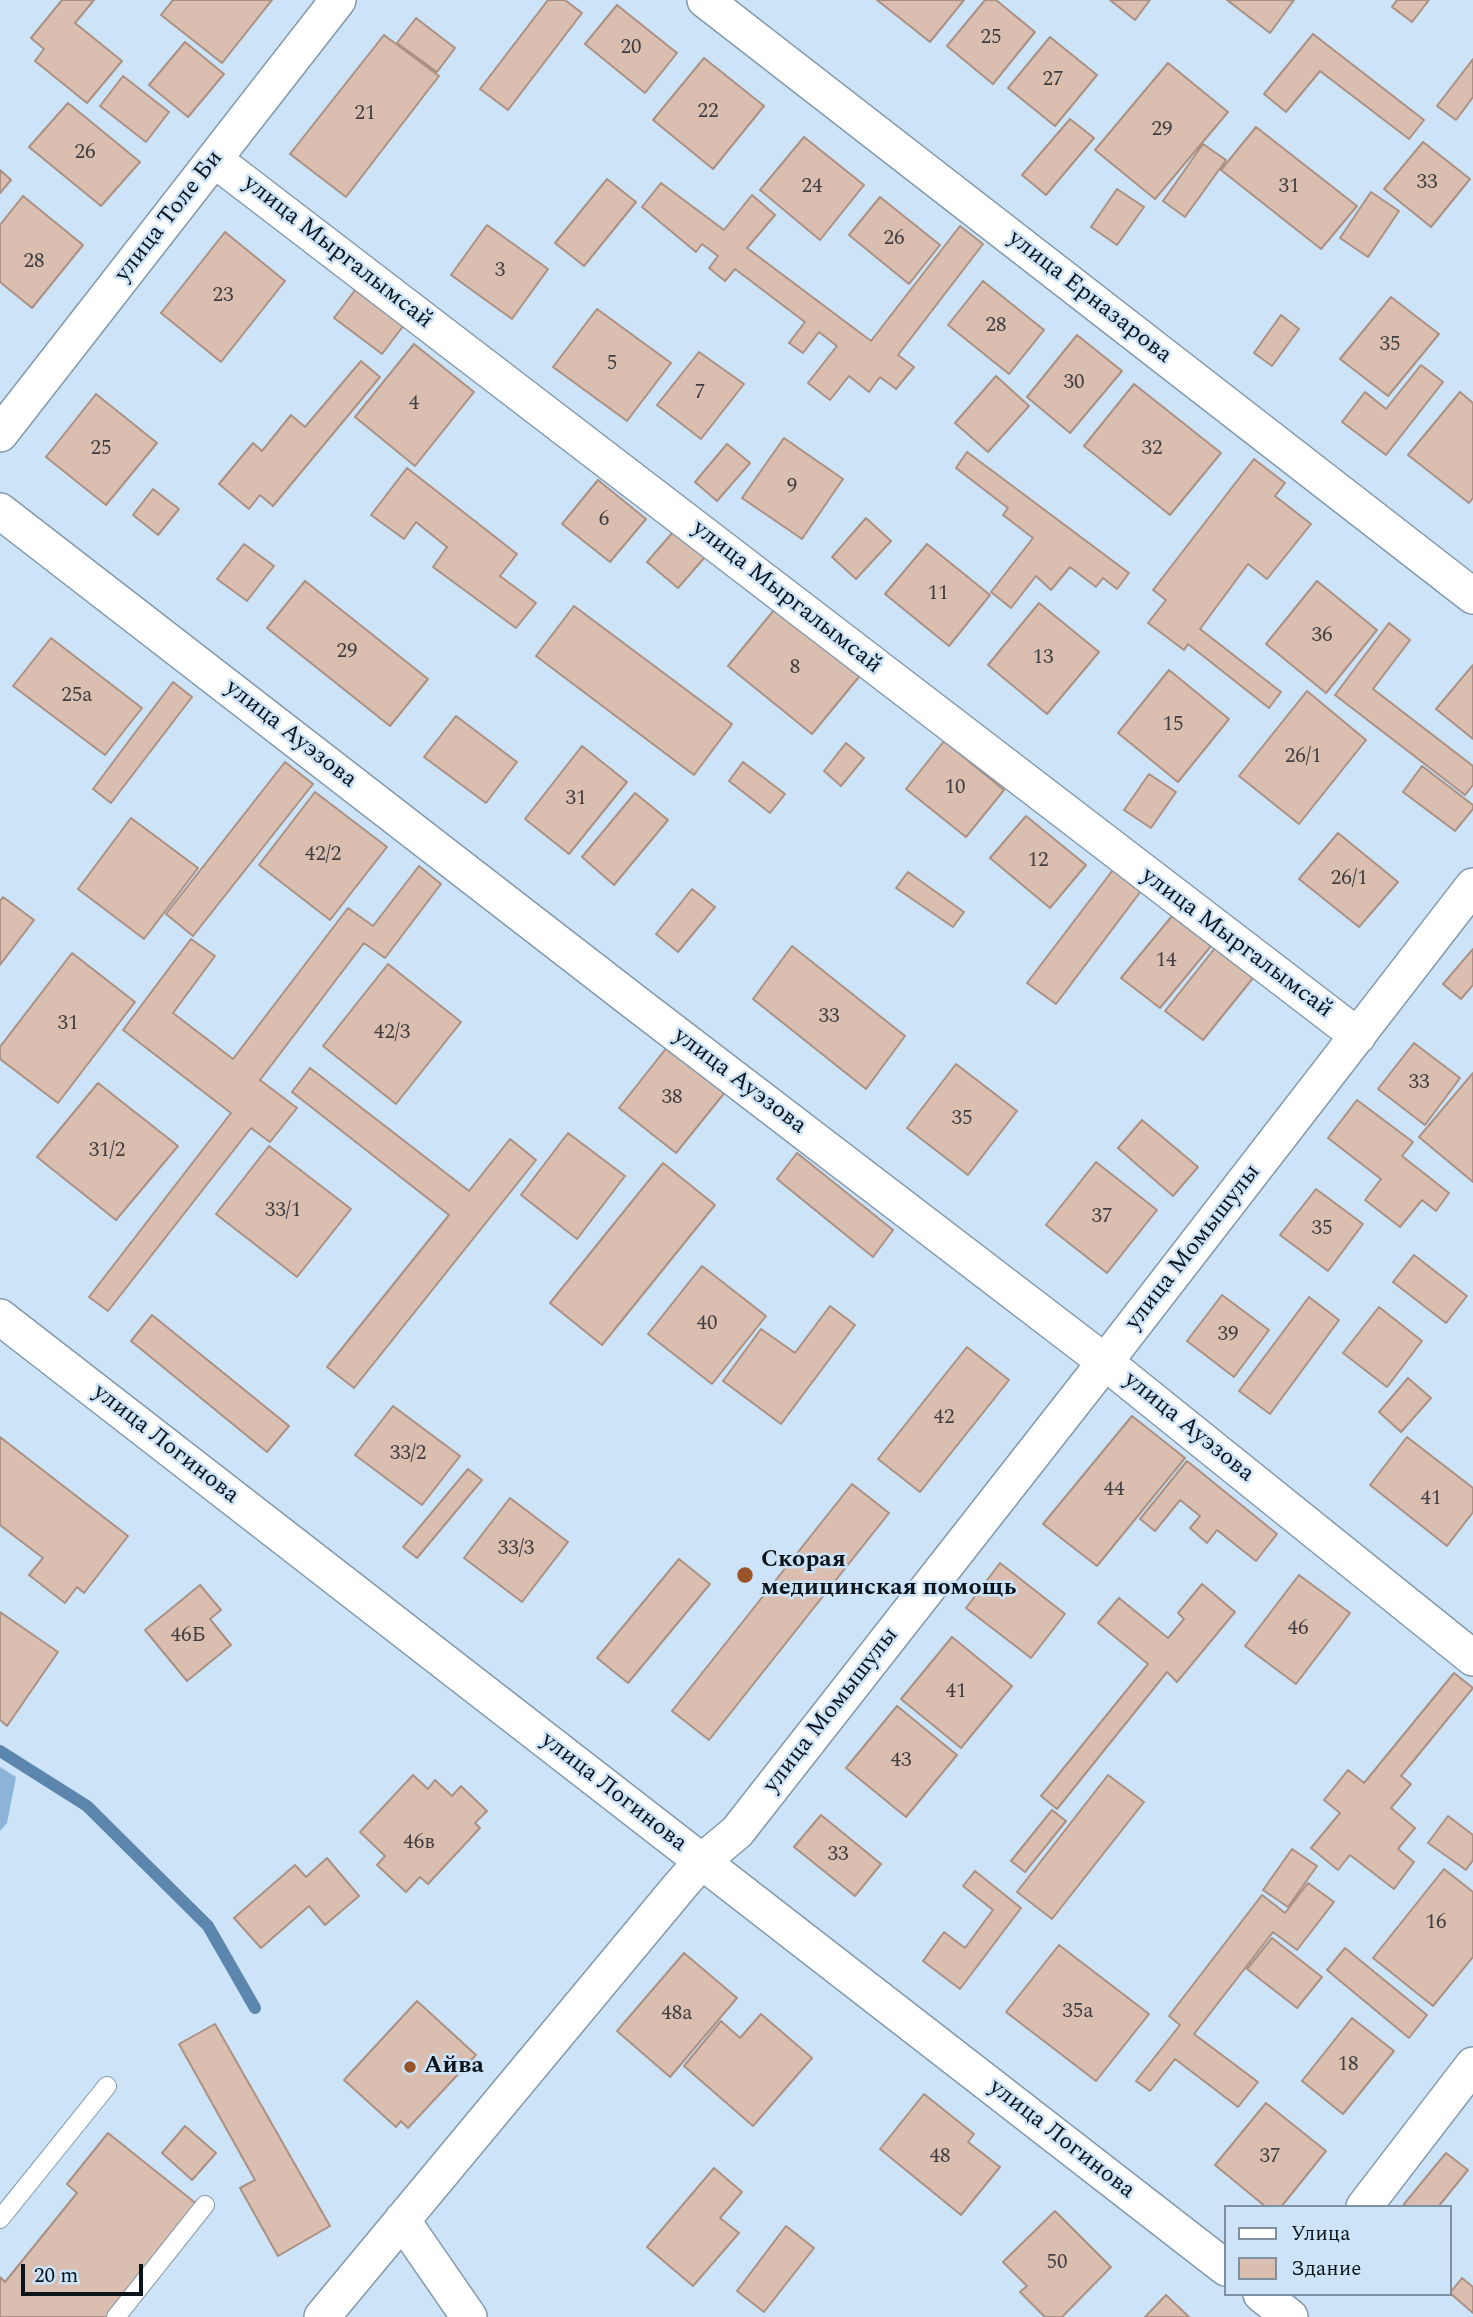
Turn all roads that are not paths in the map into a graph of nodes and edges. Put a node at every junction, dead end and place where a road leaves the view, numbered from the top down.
1 (338, 0) edge
2 (705, 0) edge
3 (215, 160) junction
4 (0, 434) edge
5 (0, 510) edge
6 (1473, 596) edge
7 (1473, 886) edge
8 (1358, 1036) junction
9 (0, 1317) edge
10 (1105, 1362) junction
11 (1473, 1658) edge
12 (701, 1862) junction
13 (1473, 2065) edge
14 (107, 2086) dead end
15 (205, 2205) dead end
16 (1366, 2205) edge
17 (3, 2209) edge
18 (402, 2220) junction
19 (1224, 2266) edge
20 (120, 2316) edge
21 (321, 2317) edge
22 (469, 2317) edge

1 - 3 street, улица Толе Би
2 - 6 street, улица Ерназарова
3 - 4 street, улица Толе Би
3 - 8 street, улица Мыргалымсай
5 - 10 street, улица Ауэзова
7 - 8 street, улица Момышулы
8 - 10 street, улица Момышулы
9 - 12 street, улица Логинова
10 - 11 street, улица Ауэзова
10 - 12 street, улица Момышулы
12 - 18 street, улица Момышулы
12 - 19 street, улица Логинова
13 - 16 street
14 - 17 lane
15 - 20 lane
18 - 21 street, улица Момышулы
18 - 22 street

